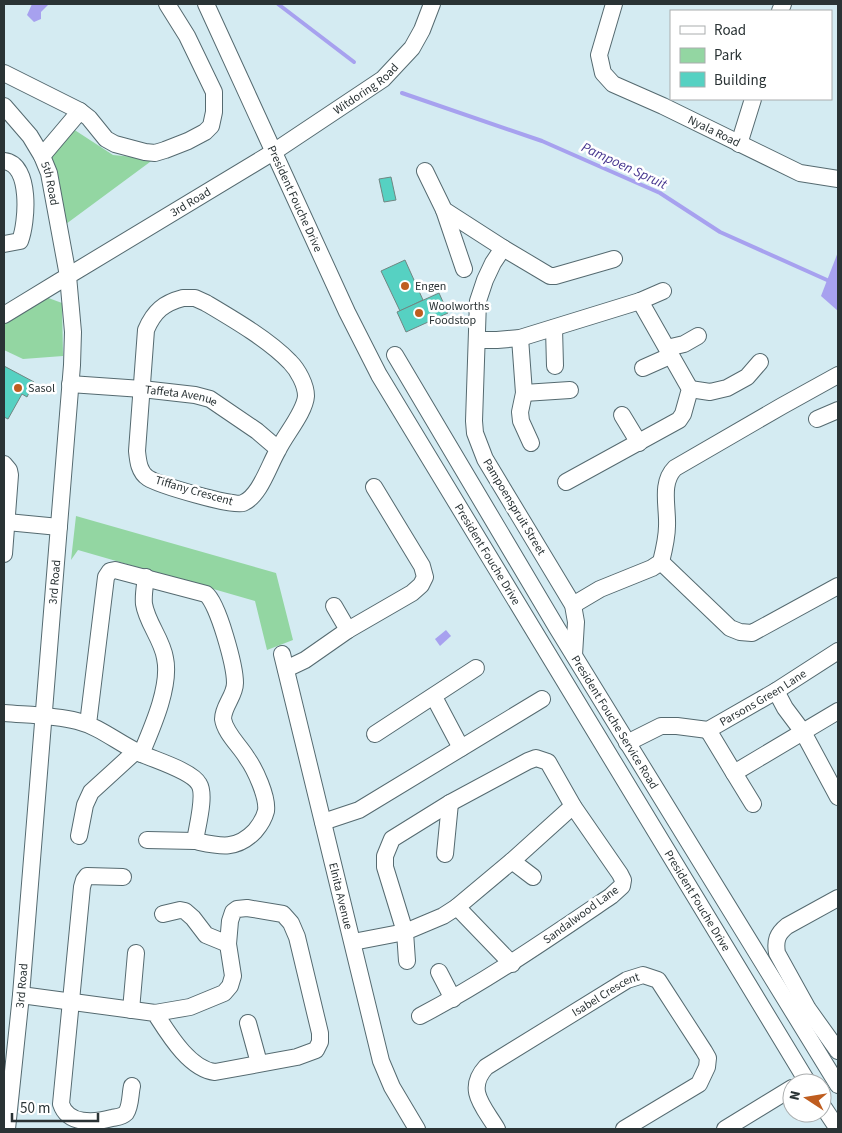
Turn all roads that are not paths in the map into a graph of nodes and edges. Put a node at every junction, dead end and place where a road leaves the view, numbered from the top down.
1 (166, 4) edge
2 (206, 4) edge
3 (432, 4) edge
4 (614, 4) edge
5 (4, 73) edge
6 (753, 100) edge
7 (4, 106) edge
8 (80, 110) junction
9 (739, 144) junction
10 (275, 151) junction
11 (42, 156) junction
12 (4, 161) edge
13 (425, 171) dead end
14 (838, 179) edge
15 (444, 210) junction
16 (4, 244) edge
17 (503, 248) junction
18 (614, 259) dead end
19 (464, 270) dead end
20 (68, 276) junction
21 (664, 291) dead end
22 (640, 301) junction
23 (4, 315) edge
24 (554, 328) junction
25 (698, 336) dead end
26 (520, 338) junction
27 (477, 340) junction
28 (669, 352) junction
29 (396, 355) dead end
30 (760, 362) dead end
31 (555, 366) dead end
32 (642, 368) dead end
33 (838, 375) edge
34 (70, 384) junction
35 (142, 389) junction
36 (690, 389) junction
37 (570, 390) dead end
38 (524, 393) junction
39 (838, 410) edge
40 (622, 415) dead end
41 (817, 419) dead end
42 (639, 442) junction
43 (531, 443) dead end
44 (278, 449) junction
45 (4, 464) edge
46 (566, 482) dead end
47 (374, 487) dead end
48 (7, 522) junction
49 (59, 527) junction
50 (4, 547) edge
51 (662, 562) junction
52 (146, 577) junction
53 (838, 586) edge
54 (573, 605) junction
55 (334, 606) dead end
56 (348, 630) junction
57 (838, 651) edge
58 (574, 655) junction
59 (476, 668) dead end
60 (776, 691) junction
61 (434, 697) junction
62 (542, 699) dead end
63 (838, 711) edge
64 (4, 713) edge
65 (42, 716) junction
66 (88, 724) junction
67 (708, 730) junction
68 (803, 732) junction
69 (375, 734) dead end
70 (627, 743) junction
71 (461, 748) junction
72 (138, 752) junction
73 (734, 773) junction
74 (834, 778) edge
75 (838, 797) edge
76 (450, 803) junction
77 (753, 804) dead end
78 (573, 806) junction
79 (323, 822) junction
80 (79, 836) dead end
81 (147, 840) dead end
82 (195, 840) junction
83 (445, 854) dead end
84 (512, 862) junction
85 (124, 877) dead end
86 (532, 877) dead end
87 (838, 898) edge
88 (457, 907) junction
89 (163, 914) dead end
90 (405, 932) junction
91 (353, 942) junction
92 (228, 944) junction
93 (136, 954) dead end
94 (407, 961) dead end
95 (512, 964) junction
96 (438, 972) dead end
97 (21, 995) junction
98 (453, 999) junction
99 (71, 1002) junction
100 (131, 1010) junction
101 (155, 1013) junction
102 (420, 1016) dead end
103 (248, 1023) dead end
104 (838, 1051) edge
105 (259, 1063) junction
106 (826, 1067) junction
107 (794, 1073) edge
108 (817, 1073) edge
109 (838, 1085) edge
110 (132, 1086) dead end
111 (782, 1095) edge
112 (650, 1123) edge
113 (7, 1129) edge
114 (417, 1129) edge
115 (497, 1129) edge
116 (624, 1129) edge
117 (725, 1129) edge

1 - 8 street
2 - 10 street, President Fouche Drive
3 - 10 street, Witdoring Road
4 - 9 street, Nyala Road
5 - 8 street
6 - 9 street
7 - 11 street, 5th Road
8 - 11 street
9 - 14 street, Nyala Road
10 - 20 street, 3rd Road
10 - 107 street, President Fouche Drive
11 - 20 street, 5th Road
12 - 16 street
13 - 15 street
15 - 17 street
15 - 19 street
17 - 18 street
17 - 27 street, Pampoenspruit Street
20 - 23 street
20 - 34 street, 3rd Road
21 - 22 street
22 - 24 street
22 - 28 street
24 - 26 street
24 - 31 street
25 - 28 street
26 - 27 street
26 - 38 street
27 - 54 street, Pampoenspruit Street
28 - 32 street
28 - 36 street
29 - 58 street, President Fouche Service Road
30 - 36 street
33 - 51 street
34 - 35 street, Taffeta Avenue
34 - 49 street, 3rd Road
35 - 44 street, Taffeta Avenue
35 - 44 street, Tiffany Crescent
35 - 44 street, Tiffany Crescent
36 - 42 street
37 - 38 street
38 - 43 street
39 - 41 street
40 - 42 street
42 - 46 street
45 - 48 street
47 - 56 street
48 - 49 street
48 - 50 street
49 - 65 street, 3rd Road
51 - 53 street
51 - 54 street
52 - 66 street
52 - 72 street
52 - 82 street
54 - 58 street, Pampoenspruit Street
55 - 56 street
56 - 79 street, Elnita Avenue
57 - 60 street, Parsons Green Lane
58 - 70 street, President Fouche Service Road
59 - 61 street
60 - 67 street, Parsons Green Lane
60 - 68 street
61 - 69 street
61 - 71 street
62 - 71 street
63 - 68 street
64 - 65 street
65 - 66 street
65 - 97 street, 3rd Road
66 - 72 street
67 - 70 street, Parsons Green Lane
67 - 73 street
68 - 73 street
68 - 74 street
70 - 106 street, President Fouche Service Road
71 - 79 street
72 - 80 street
72 - 82 street
73 - 77 street
74 - 75 street
76 - 78 street, Sandalwood Lane
76 - 83 street
76 - 90 street, Sandalwood Lane
78 - 84 street
78 - 95 street, Sandalwood Lane
79 - 91 street, Elnita Avenue
81 - 82 street
84 - 86 street
84 - 88 street
85 - 99 street
87 - 104 street
88 - 90 street
88 - 95 street
89 - 92 street
90 - 91 street
90 - 94 street, Sandalwood Lane
91 - 114 street, Elnita Avenue
92 - 101 street
92 - 105 street
93 - 100 street
95 - 98 street, Sandalwood Lane
96 - 98 street
97 - 99 street
97 - 113 street, 3rd Road
98 - 102 street, Sandalwood Lane
99 - 100 street
99 - 110 street
100 - 101 street
101 - 105 street
103 - 105 street
106 - 108 street
106 - 109 street, President Fouche Service Road
111 - 117 street
112 - 115 street, Isabel Crescent
112 - 116 street, Isabel Crescent

